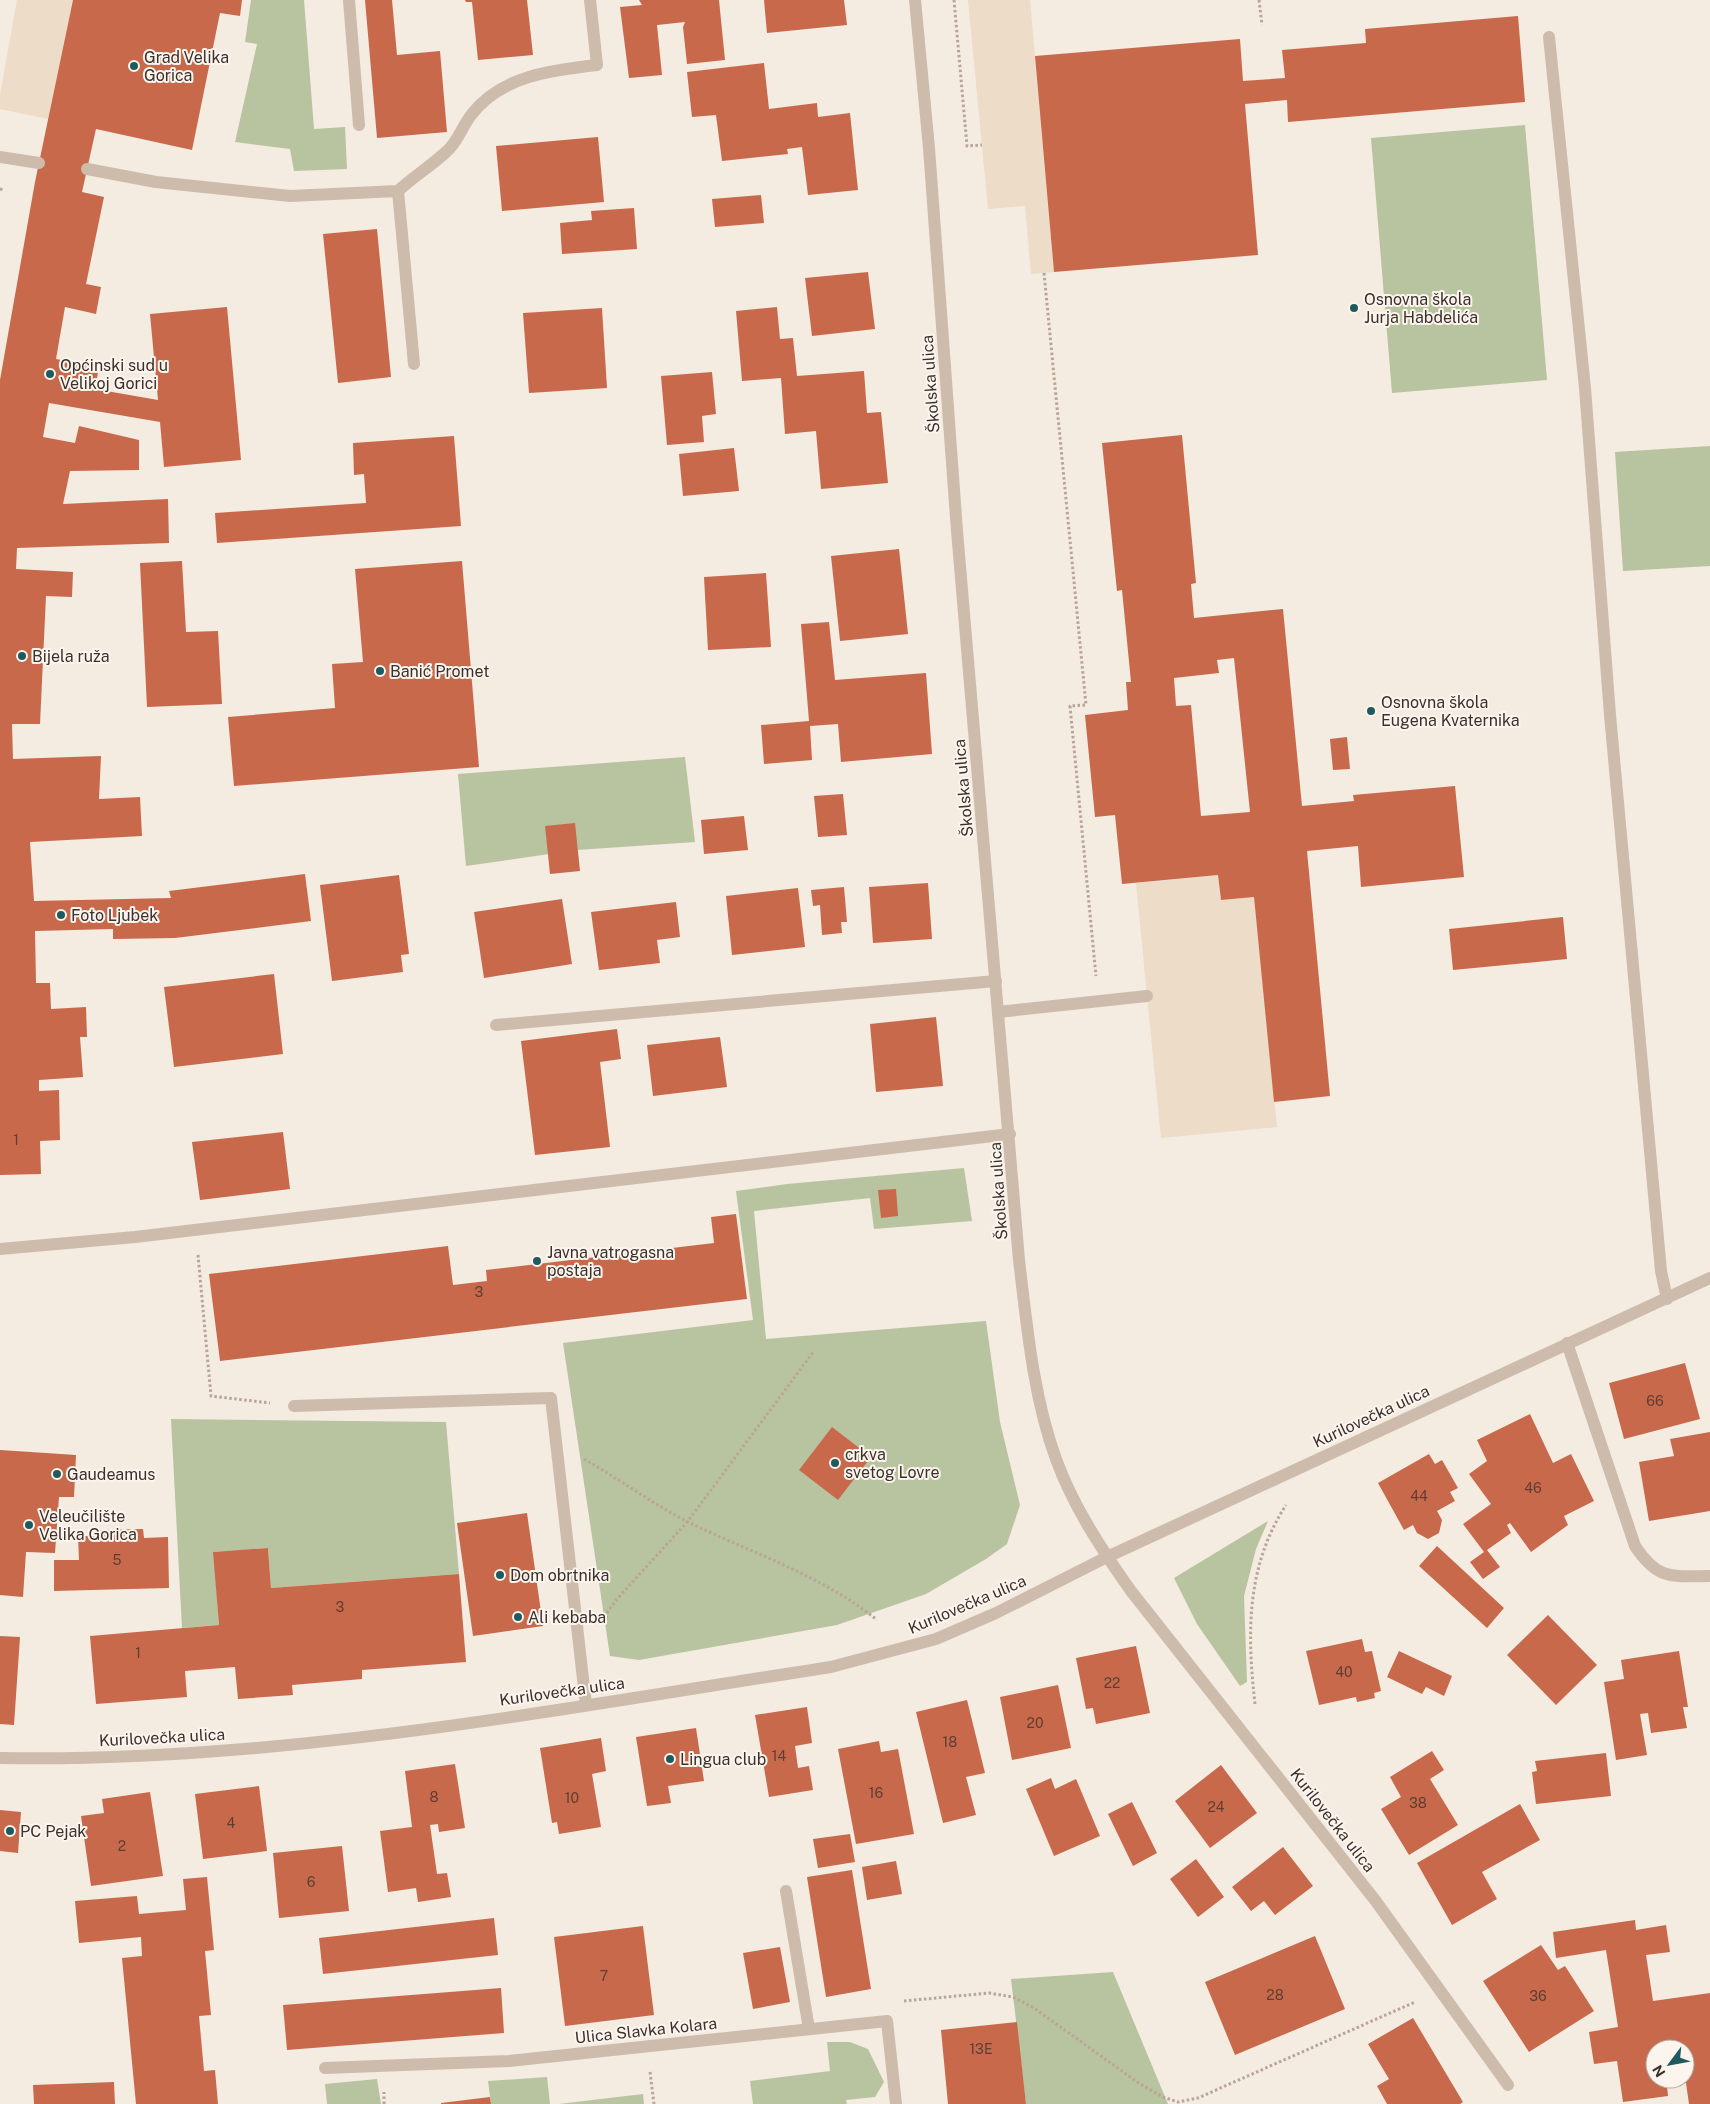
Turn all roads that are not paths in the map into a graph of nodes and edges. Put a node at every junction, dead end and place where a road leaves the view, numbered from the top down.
1 (349, 0) edge
2 (590, 0) edge
3 (915, 0) edge
4 (1549, 37) dead end
5 (359, 125) dead end
6 (0, 157) edge
7 (38, 162) dead end
8 (87, 170) dead end
9 (398, 191) junction
10 (414, 364) dead end
11 (996, 981) junction
12 (1147, 996) dead end
13 (998, 1012) junction
14 (496, 1025) dead end
15 (1010, 1134) junction
16 (0, 1249) edge
17 (1710, 1278) edge
18 (1667, 1298) junction
19 (1567, 1343) junction
20 (294, 1406) road end
21 (1107, 1557) junction
22 (1710, 1576) edge
23 (586, 1705) junction
24 (0, 1758) edge
25 (786, 1891) dead end
26 (808, 2029) junction
27 (325, 2068) dead end
28 (1508, 2085) dead end
29 (896, 2104) edge

1 - 5 street
2 - 9 street
3 - 11 street, Školska ulica
4 - 18 street
6 - 7 street
8 - 9 street
9 - 10 street
11 - 13 street, Školska ulica
11 - 14 street
12 - 13 street
13 - 15 street, Školska ulica
15 - 16 street
15 - 21 street, Školska ulica
17 - 18 street, Kurilovečka ulica
18 - 19 street, Kurilovečka ulica
19 - 21 street, Kurilovečka ulica
19 - 22 street
20 - 23 street
21 - 23 street, Kurilovečka ulica
21 - 28 street, Kurilovečka ulica
23 - 24 street, Kurilovečka ulica
25 - 26 street
26 - 27 street, Ulica Slavka Kolara
26 - 29 street, Ulica Slavka Kolara

